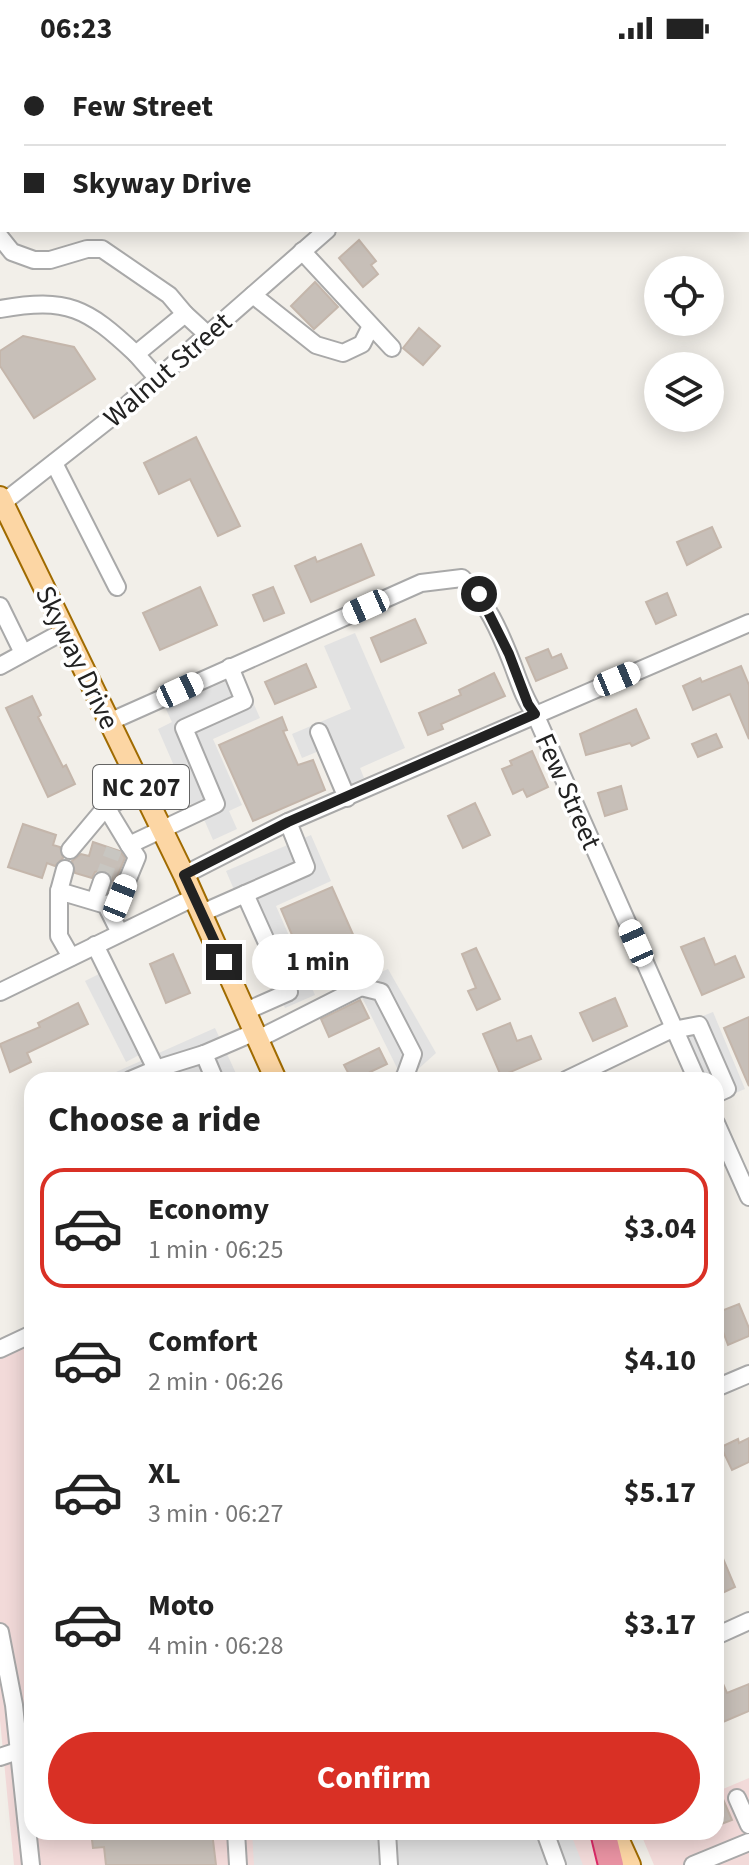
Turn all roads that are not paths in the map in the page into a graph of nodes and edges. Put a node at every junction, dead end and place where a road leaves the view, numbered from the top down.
1 (325, 232) edge
2 (0, 237) edge
3 (302, 251) junction
4 (253, 295) junction
5 (0, 309) edge
6 (185, 314) junction
7 (371, 326) junction
8 (208, 335) junction
9 (392, 348) dead end
10 (136, 354) junction
11 (158, 379) junction
12 (54, 463) junction
13 (1, 501) edge
14 (117, 587) dead end
15 (0, 606) edge
16 (749, 623) edge
17 (66, 630) junction
18 (23, 653) junction
19 (0, 666) edge
20 (222, 670) junction
21 (535, 714) junction
22 (109, 722) junction
23 (319, 732) dead end
24 (143, 789) junction
25 (347, 798) junction
26 (106, 807) junction
27 (288, 822) junction
28 (162, 829) junction
29 (121, 842) junction
30 (70, 850) dead end
31 (65, 869) dead end
32 (184, 875) junction
33 (102, 881) tunnel mouth
34 (59, 891) junction
35 (245, 894) junction
36 (100, 903) junction
37 (198, 905) junction
38 (120, 933) junction
39 (95, 945) junction
40 (71, 957) junction
41 (0, 992) edge
42 (246, 1011) junction
43 (674, 1029) junction
44 (256, 1035) junction
45 (204, 1054) junction
46 (156, 1069) junction
47 (149, 1072) edge
48 (212, 1072) edge
49 (272, 1072) edge
50 (407, 1072) edge
51 (583, 1072) edge
52 (693, 1072) edge
53 (720, 1072) edge
54 (724, 1141) edge
55 (749, 1197) edge
56 (24, 1338) edge
57 (0, 1349) edge
58 (749, 1374) edge
59 (724, 1385) edge
60 (749, 1621) edge
61 (0, 1632) edge
62 (724, 1632) edge
63 (18, 1751) junction
64 (0, 1757) edge
65 (737, 1798) dead end
66 (24, 1804) edge
67 (749, 1825) edge
68 (28, 1840) edge
69 (236, 1840) edge
70 (387, 1840) edge
71 (548, 1840) edge
72 (605, 1840) edge
73 (619, 1840) edge
74 (749, 1842) edge
75 (31, 1865) edge
76 (238, 1865) edge
77 (389, 1865) edge
78 (557, 1865) edge
79 (611, 1865) edge
80 (630, 1865) edge
81 (693, 1865) edge

1 - 3 street, Walnut Street
2 - 6 street
3 - 4 street, Walnut Street
3 - 7 street
4 - 7 street
4 - 8 street, Walnut Street
5 - 10 street
6 - 8 street
6 - 10 street
7 - 9 street
8 - 11 street, Walnut Street
10 - 11 street
11 - 12 street, Walnut Street
12 - 13 street, Walnut Street
12 - 14 street
13 - 17 main road, Skyway Drive / NC 207
15 - 18 street
16 - 21 street
17 - 18 street
17 - 22 main road, Skyway Drive / NC 207
18 - 19 street
20 - 21 street, Few Street
20 - 22 street
20 - 28 street
21 - 25 street
21 - 43 street, Few Street
22 - 24 main road, Skyway Drive / NC 207
23 - 25 street
24 - 26 street
24 - 28 main road, Skyway Drive / NC 207
25 - 27 street
26 - 29 street
26 - 30 street
27 - 32 street
27 - 35 street
28 - 29 street
28 - 32 main road, Skyway Drive / NC 207
29 - 36 street
31 - 34 street
32 - 37 main road, Skyway Drive / NC 207
33 - 36 street
34 - 36 street
34 - 40 street
35 - 37 street
35 - 42 street
36 - 38 street
37 - 38 street
37 - 42 main road, Skyway Drive / NC 207
38 - 39 street
39 - 40 street
39 - 46 street
40 - 41 street
42 - 44 main road, Skyway Drive / NC 207
43 - 51 street
43 - 52 street, Few Street
43 - 53 street
44 - 45 street
44 - 49 main road, Skyway Drive / NC 207
44 - 50 street
45 - 46 street
45 - 48 street
46 - 47 street
54 - 55 street
56 - 57 street
58 - 59 street
60 - 62 street
61 - 63 street
63 - 64 street
63 - 66 street
65 - 67 street
68 - 75 street
69 - 76 street
70 - 77 street
71 - 78 street
72 - 79 highway
73 - 80 main road
74 - 81 street

